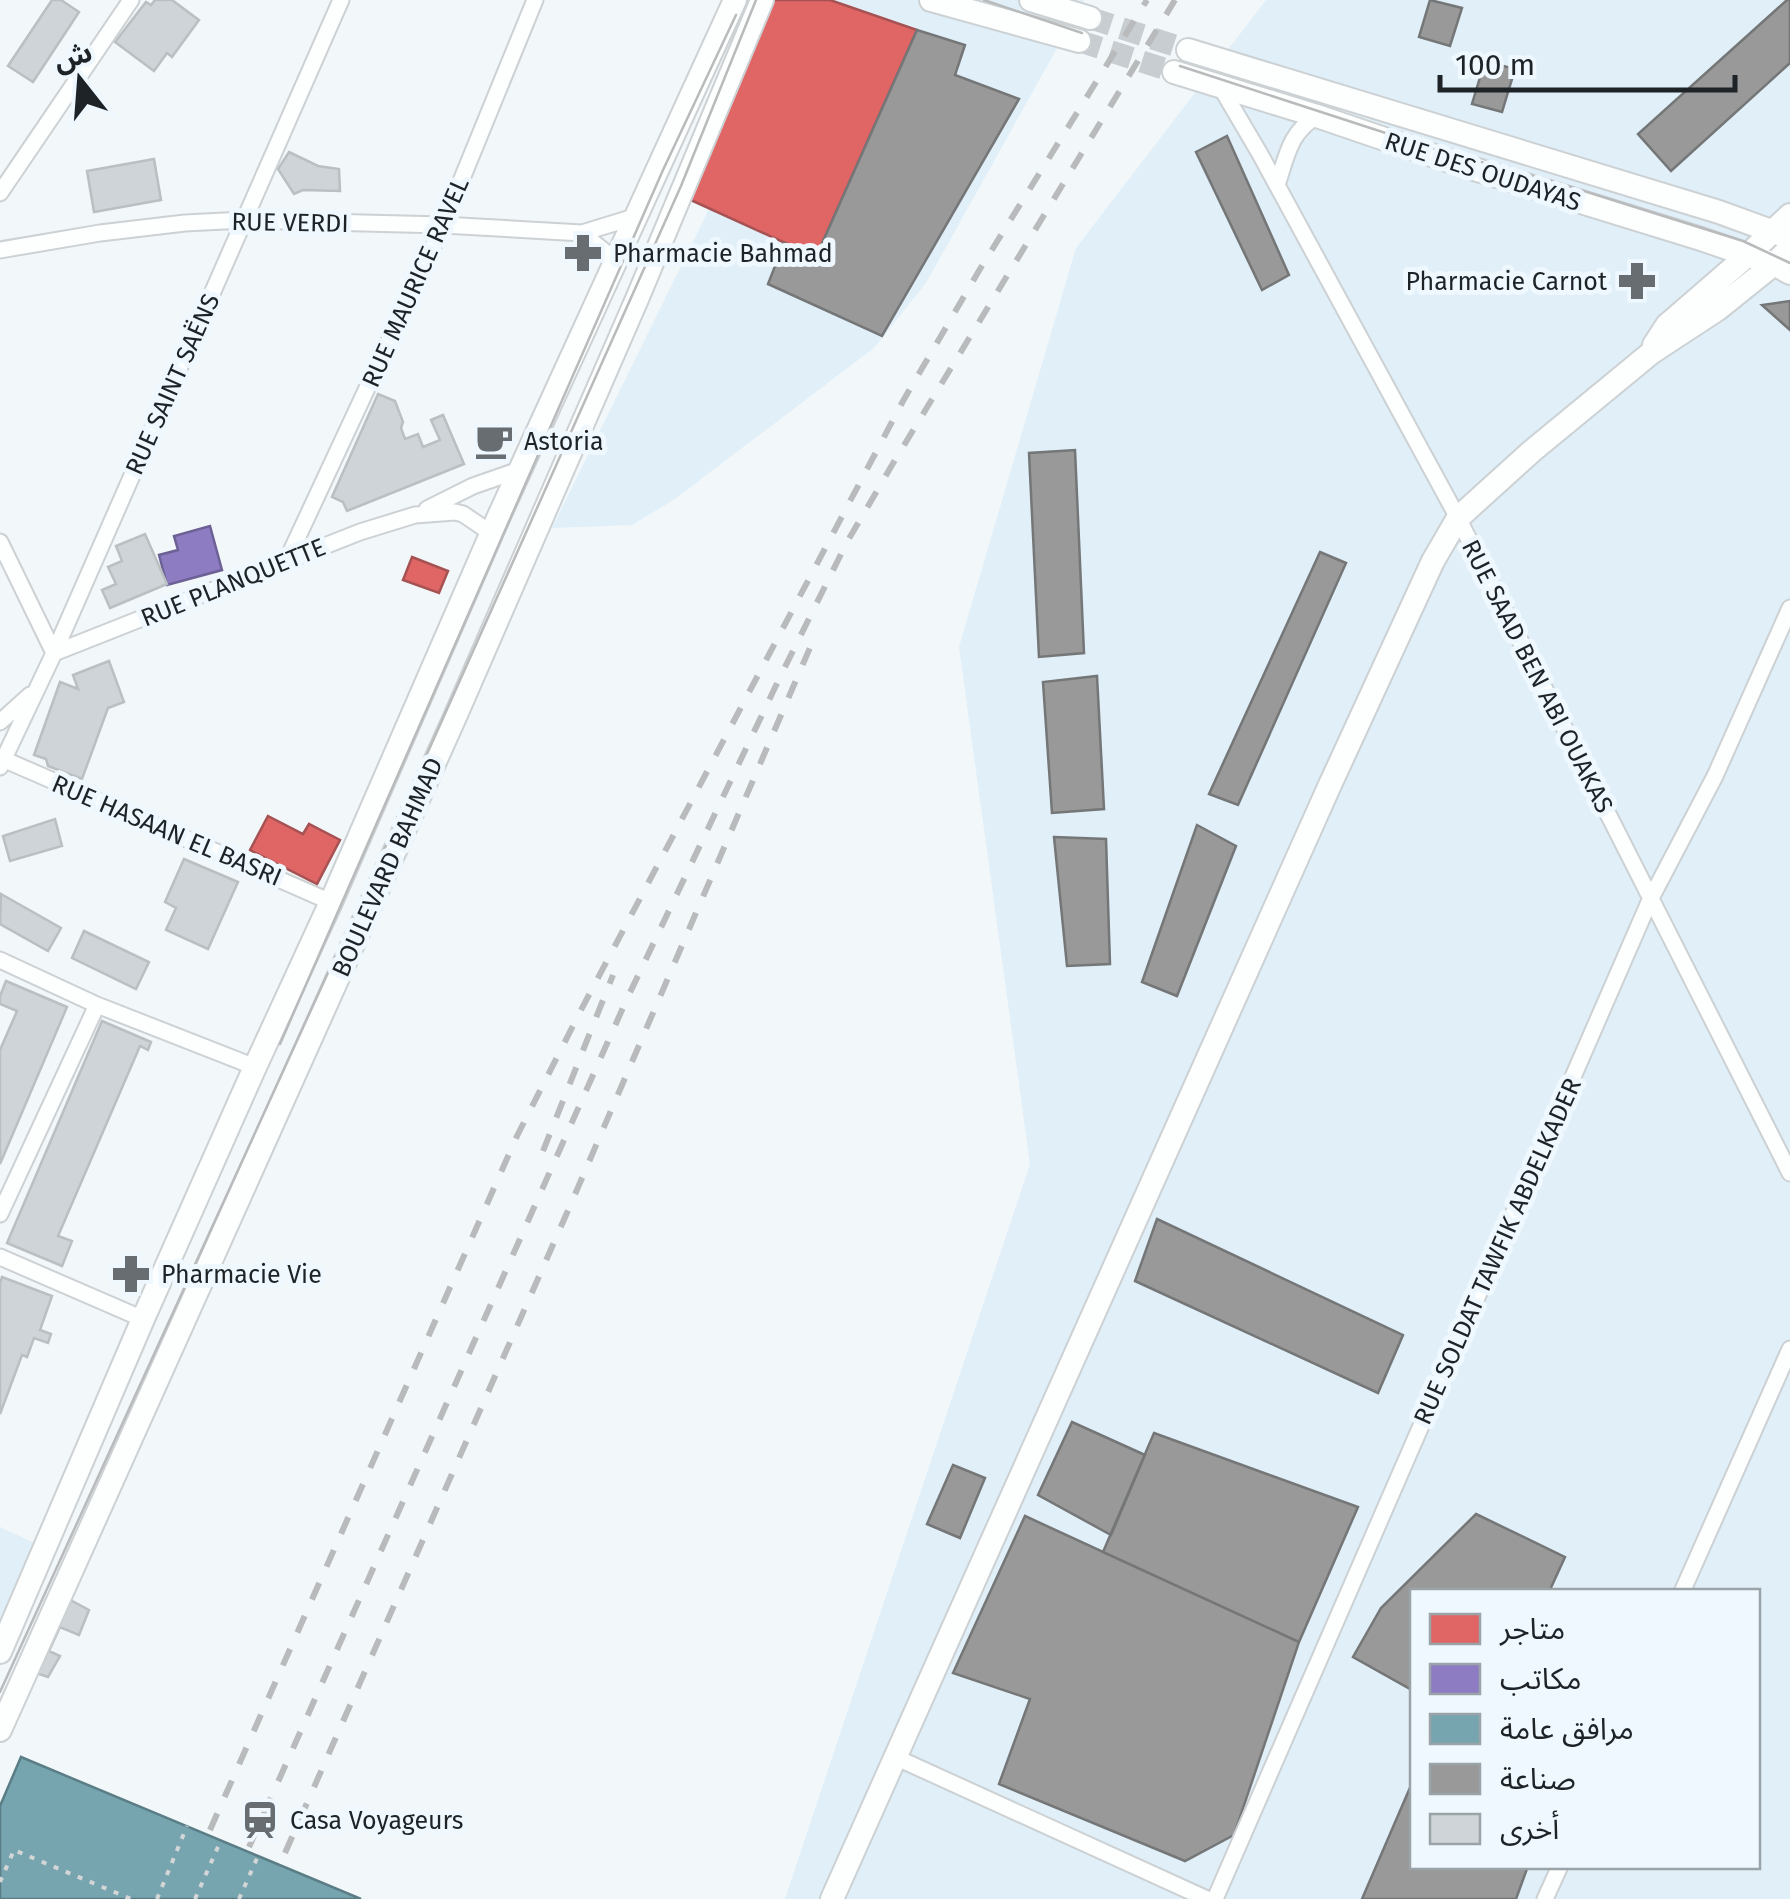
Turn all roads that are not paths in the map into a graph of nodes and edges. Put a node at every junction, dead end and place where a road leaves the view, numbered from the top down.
1 (131, 0) edge
2 (341, 0) edge
3 (535, 0) edge
4 (735, 0) edge
5 (762, 0) edge
6 (932, 0) edge
7 (1031, 0) edge
8 (1090, 18) tunnel mouth
9 (1079, 41) tunnel mouth
10 (1188, 50) tunnel mouth
11 (1174, 72) tunnel mouth
12 (1220, 86) junction
13 (1317, 116) junction
14 (1277, 185) junction
15 (0, 193) edge
16 (634, 216) junction
17 (244, 220) junction
18 (442, 224) junction
19 (1784, 228) edge
20 (582, 233) junction
21 (0, 250) edge
22 (1748, 256) junction
23 (615, 260) junction
24 (1785, 262) edge
25 (1651, 353) junction
26 (520, 470) junction
27 (415, 515) junction
28 (1458, 518) junction
29 (491, 533) junction
30 (0, 542) edge
31 (287, 560) junction
32 (1790, 608) edge
33 (54, 653) junction
34 (36, 689) junction
35 (0, 722) edge
36 (2, 763) edge
37 (1650, 900) junction
38 (331, 902) junction
39 (0, 960) edge
40 (97, 1005) junction
41 (254, 1067) junction
42 (1790, 1173) edge
43 (0, 1214) edge
44 (0, 1257) edge
45 (143, 1319) junction
46 (1790, 1349) edge
47 (1683, 1589) edge
48 (0, 1652) edge
49 (0, 1730) edge
50 (894, 1757) junction
51 (1559, 1869) edge
52 (832, 1899) edge
53 (1207, 1899) edge
54 (1215, 1899) edge
55 (1545, 1899) edge

1 - 15 street
2 - 17 street, RUE SAINT SAËNS
3 - 18 street, RUE MAURICE RAVEL
4 - 16 main road, BOULEVARD BAHMAD
5 - 49 main road, BOULEVARD BAHMAD
6 - 9 main road
7 - 8 main road
10 - 19 main road, RUE DES OUDAYAS
11 - 12 main road, RUE DES OUDAYAS
12 - 13 main road, RUE DES OUDAYAS
12 - 14 street, RUE SAAD BEN ABI OUAKAS
13 - 14 street
13 - 22 main road, RUE DES OUDAYAS
14 - 28 street, RUE SAAD BEN ABI OUAKAS
16 - 20 street, RUE VERDI
16 - 23 main road, BOULEVARD BAHMAD
17 - 18 street, RUE VERDI
17 - 21 street, RUE VERDI
17 - 33 street, RUE SAINT SAËNS
18 - 20 street, RUE VERDI
18 - 31 street, RUE MAURICE RAVEL
19 - 22 main road
20 - 23 street
22 - 24 main road, RUE DES OUDAYAS
22 - 25 main road
23 - 26 main road, BOULEVARD BAHMAD
24 - 25 main road
25 - 28 main road
26 - 27 street, RUE PLANQUETTE
26 - 29 main road, BOULEVARD BAHMAD
27 - 29 street, RUE PLANQUETTE
27 - 31 street, RUE PLANQUETTE
28 - 37 street, RUE SAAD BEN ABI OUAKAS
28 - 50 main road
29 - 38 main road, BOULEVARD BAHMAD
30 - 33 street
31 - 33 street, RUE PLANQUETTE
32 - 37 street, RUE SOLDAT TAWFIK ABDELKADER
33 - 34 street, RUE SAINT SAËNS
34 - 35 street
34 - 36 street, RUE SAINT SAËNS
36 - 38 street, RUE HASAAN EL BASRI
37 - 42 street, RUE SAAD BEN ABI OUAKAS
37 - 54 street, RUE SOLDAT TAWFIK ABDELKADER
38 - 41 main road, BOULEVARD BAHMAD
39 - 40 street
40 - 41 street
40 - 43 street
41 - 45 main road, BOULEVARD BAHMAD
44 - 45 street
45 - 48 main road, BOULEVARD BAHMAD
46 - 47 street
50 - 52 main road
50 - 53 street
51 - 55 street

